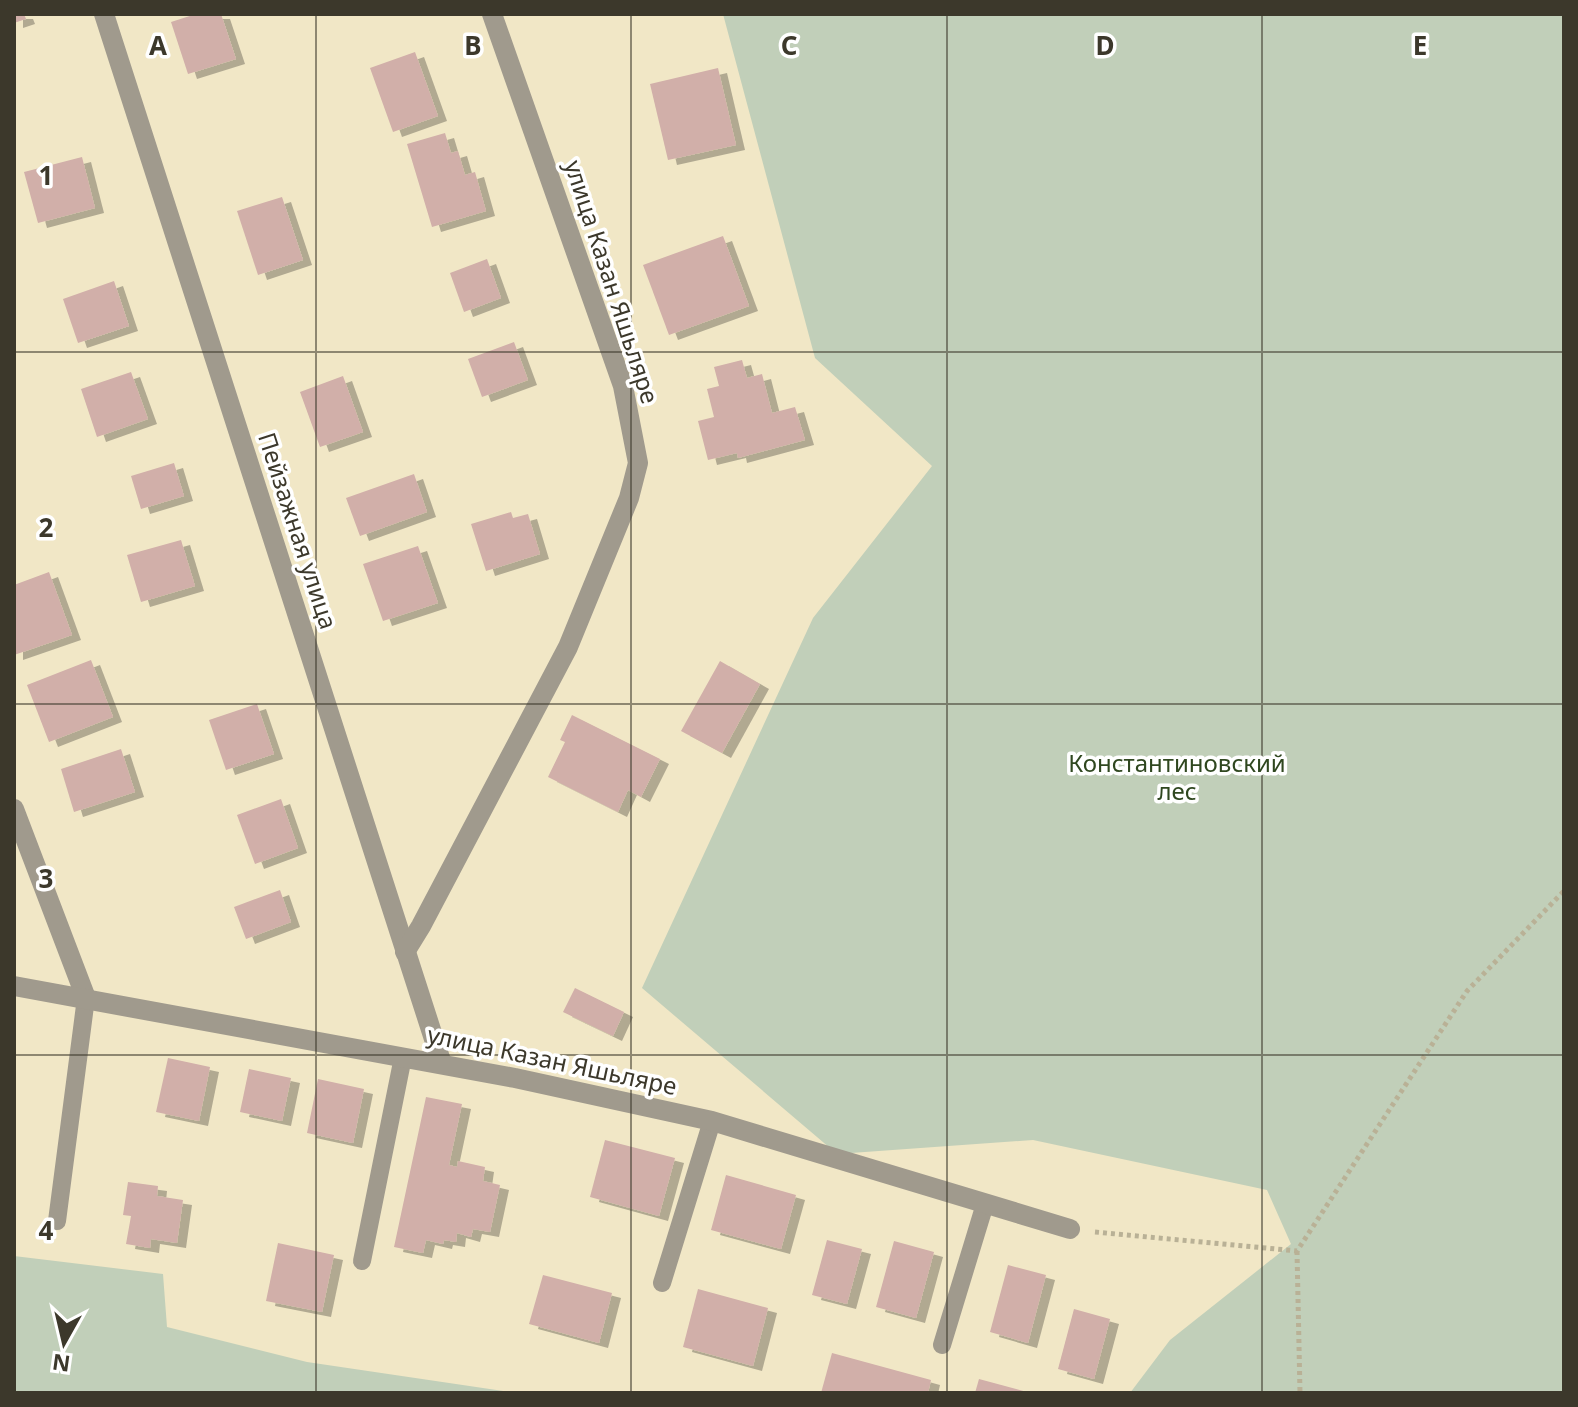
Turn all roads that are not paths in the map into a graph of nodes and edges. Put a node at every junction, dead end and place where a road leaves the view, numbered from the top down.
1 (104, 14) edge
2 (492, 14) edge
3 (14, 809) edge
4 (405, 952) junction
5 (14, 986) edge
6 (86, 998) junction
7 (403, 1057) junction
8 (442, 1064) junction
9 (712, 1121) junction
10 (985, 1204) junction
11 (57, 1221) dead end
12 (1070, 1229) road end
13 (362, 1261) dead end
14 (662, 1283) dead end
15 (942, 1345) dead end

1 - 4 street, Пейзажная улица
2 - 4 street, улица Казан Яшьляре
3 - 6 street
4 - 8 street, Пейзажная улица
5 - 6 street, улица Казан Яшьляре
6 - 7 street, улица Казан Яшьляре
6 - 11 lane
7 - 8 street, улица Казан Яшьляре
7 - 13 lane
8 - 9 street, улица Казан Яшьляре
9 - 10 street, улица Казан Яшьляре
9 - 14 lane
10 - 12 street, улица Казан Яшьляре
10 - 15 lane

